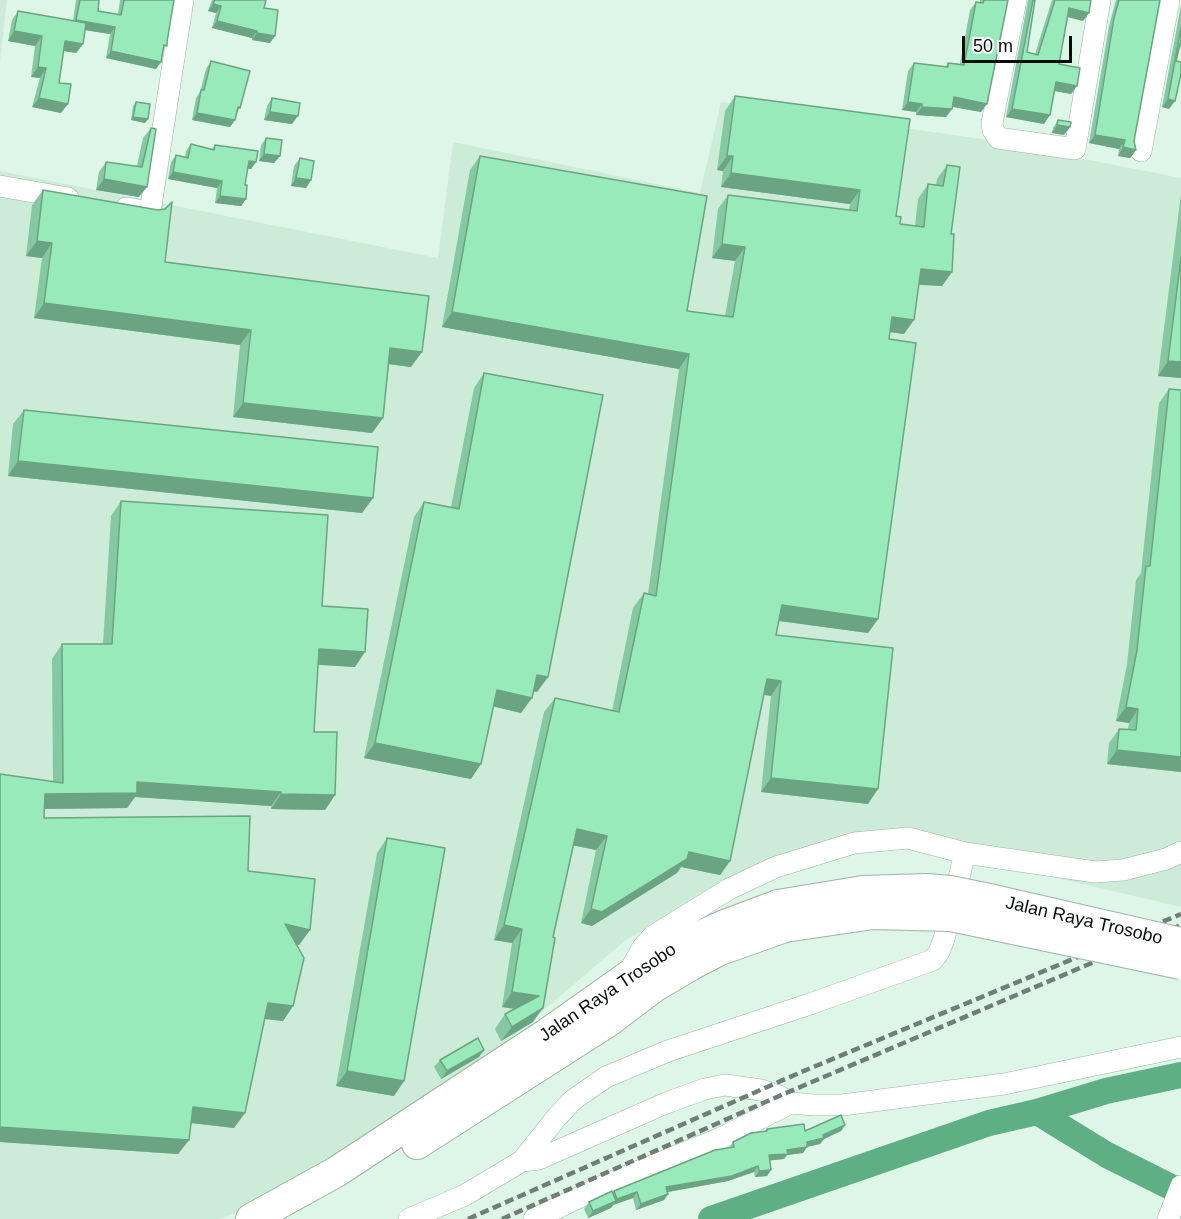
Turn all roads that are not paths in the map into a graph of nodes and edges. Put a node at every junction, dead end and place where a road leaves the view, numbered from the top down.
1 (183, 0) edge
2 (1016, 0) edge
3 (1100, 0) edge
4 (1169, 0) edge
5 (1141, 151) dead end
6 (0, 186) edge
7 (1181, 852) edge
8 (964, 853) junction
9 (782, 916) junction
10 (1181, 943) edge
11 (1181, 964) edge
12 (626, 978) junction
13 (1181, 1047) edge
14 (791, 1103) junction
15 (522, 1161) junction
16 (1181, 1186) edge
17 (1169, 1216) edge
18 (250, 1219) edge
19 (291, 1219) edge
20 (409, 1219) edge
21 (534, 1219) edge

1 - 6 street
2 - 3 street
4 - 5 street
7 - 8 street
8 - 12 street
8 - 15 street
9 - 10 highway, Jalan Raya Trosobo, bridge
9 - 11 highway, Jalan Raya Trosobo, bridge
9 - 12 highway, Jalan Raya Trosobo
9 - 19 highway, Jalan Raya Trosobo
12 - 18 highway, Jalan Raya Trosobo
13 - 14 street
14 - 15 street
14 - 21 street
15 - 20 street
16 - 17 street

